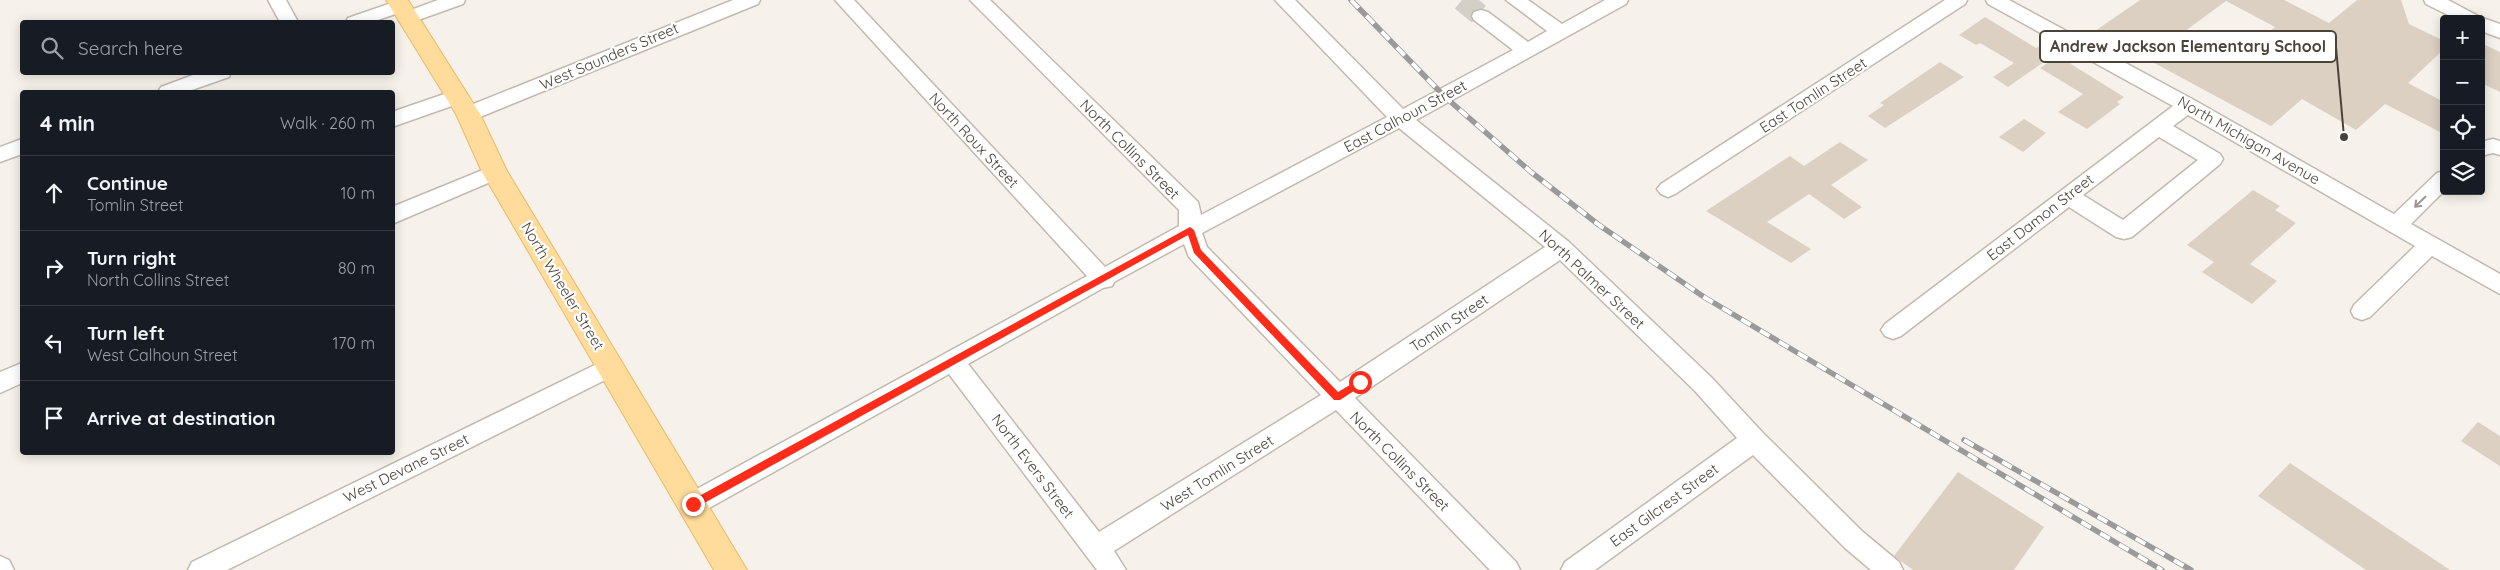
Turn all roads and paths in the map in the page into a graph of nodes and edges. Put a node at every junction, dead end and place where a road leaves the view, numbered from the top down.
1 (277, 0) edge
2 (456, 0) edge
3 (751, 0) edge
4 (844, 0) edge
5 (978, 0) edge
6 (1284, 0) edge
7 (1515, 0) edge
8 (1619, 0) edge
9 (1958, 0) edge
10 (1995, 0) edge
11 (2433, 0) edge
12 (401, 8) edge
13 (2464, 15) edge
14 (1481, 16) tunnel mouth
15 (288, 20) edge
16 (362, 20) edge
17 (2485, 25) edge
18 (1561, 32) junction
19 (2500, 32) edge
20 (1527, 51) junction
21 (214, 75) edge
22 (173, 90) edge
23 (2187, 104) junction
24 (462, 106) junction
25 (395, 119) edge
26 (1401, 119) junction
27 (2158, 127) junction
28 (20, 147) edge
29 (2485, 148) edge
30 (2500, 148) edge
31 (0, 155) edge
32 (495, 172) junction
33 (2440, 182) edge
34 (1668, 189) dead end
35 (2068, 196) junction
36 (395, 215) edge
37 (2396, 225) junction
38 (1190, 230) junction
39 (2430, 245) junction
40 (1561, 248) junction
41 (1104, 280) junction
42 (2500, 285) edge
43 (2362, 311) dead end
44 (1894, 330) dead end
45 (954, 362) junction
46 (611, 366) junction
47 (20, 374) edge
48 (0, 383) edge
49 (1337, 397) junction
50 (1754, 440) junction
51 (693, 504) junction
52 (1096, 548) junction
53 (201, 570) edge
54 (731, 570) edge
55 (1113, 570) edge
56 (1507, 570) edge
57 (1574, 570) edge
58 (1890, 570) edge

1 - 15 street
2 - 12 street
3 - 24 street, West Saunders Street
4 - 41 street, North Roux Street
5 - 38 street, North Collins Street
6 - 26 street, North Palmer Street
7 - 18 street
8 - 18 street, East Calhoun Street
9 - 34 street, East Tomlin Street
10 - 23 street, North Michigan Avenue
11 - 13 street
12 - 16 street
12 - 24 main road, North Wheeler Street
14 - 20 street
17 - 19 street
18 - 20 street, East Calhoun Street
20 - 26 street, East Calhoun Street
21 - 22 street
23 - 27 street, East Damon Street
23 - 37 street, North Michigan Avenue
24 - 25 street, West Saunders Street
24 - 32 main road, North Wheeler Street
26 - 38 street, East Calhoun Street
26 - 40 street, North Palmer Street
27 - 35 street, East Damon Street
27 - 35 street
28 - 31 street
29 - 30 street
32 - 36 street
32 - 46 main road, North Wheeler Street
33 -> 37 street
35 - 44 street, East Damon Street
37 - 39 street, North Michigan Avenue
38 - 41 street, East Calhoun Street
38 - 49 street, North Collins Street
39 - 42 street, North Michigan Avenue
39 - 43 street
40 - 49 street, Tomlin Street
40 - 50 street, North Palmer Street
41 - 45 street, East Calhoun Street
45 - 51 street, East Calhoun Street
45 - 52 street, North Evers Street
46 - 51 main road, North Wheeler Street
46 - 53 street, West Devane Street
47 - 48 street
49 - 52 street, West Tomlin Street
49 - 56 street, North Collins Street
50 - 57 street, East Gilcrest Street
50 - 58 street, North Palmer Street
51 - 54 main road, North Wheeler Street
52 - 55 street, North Evers Street

